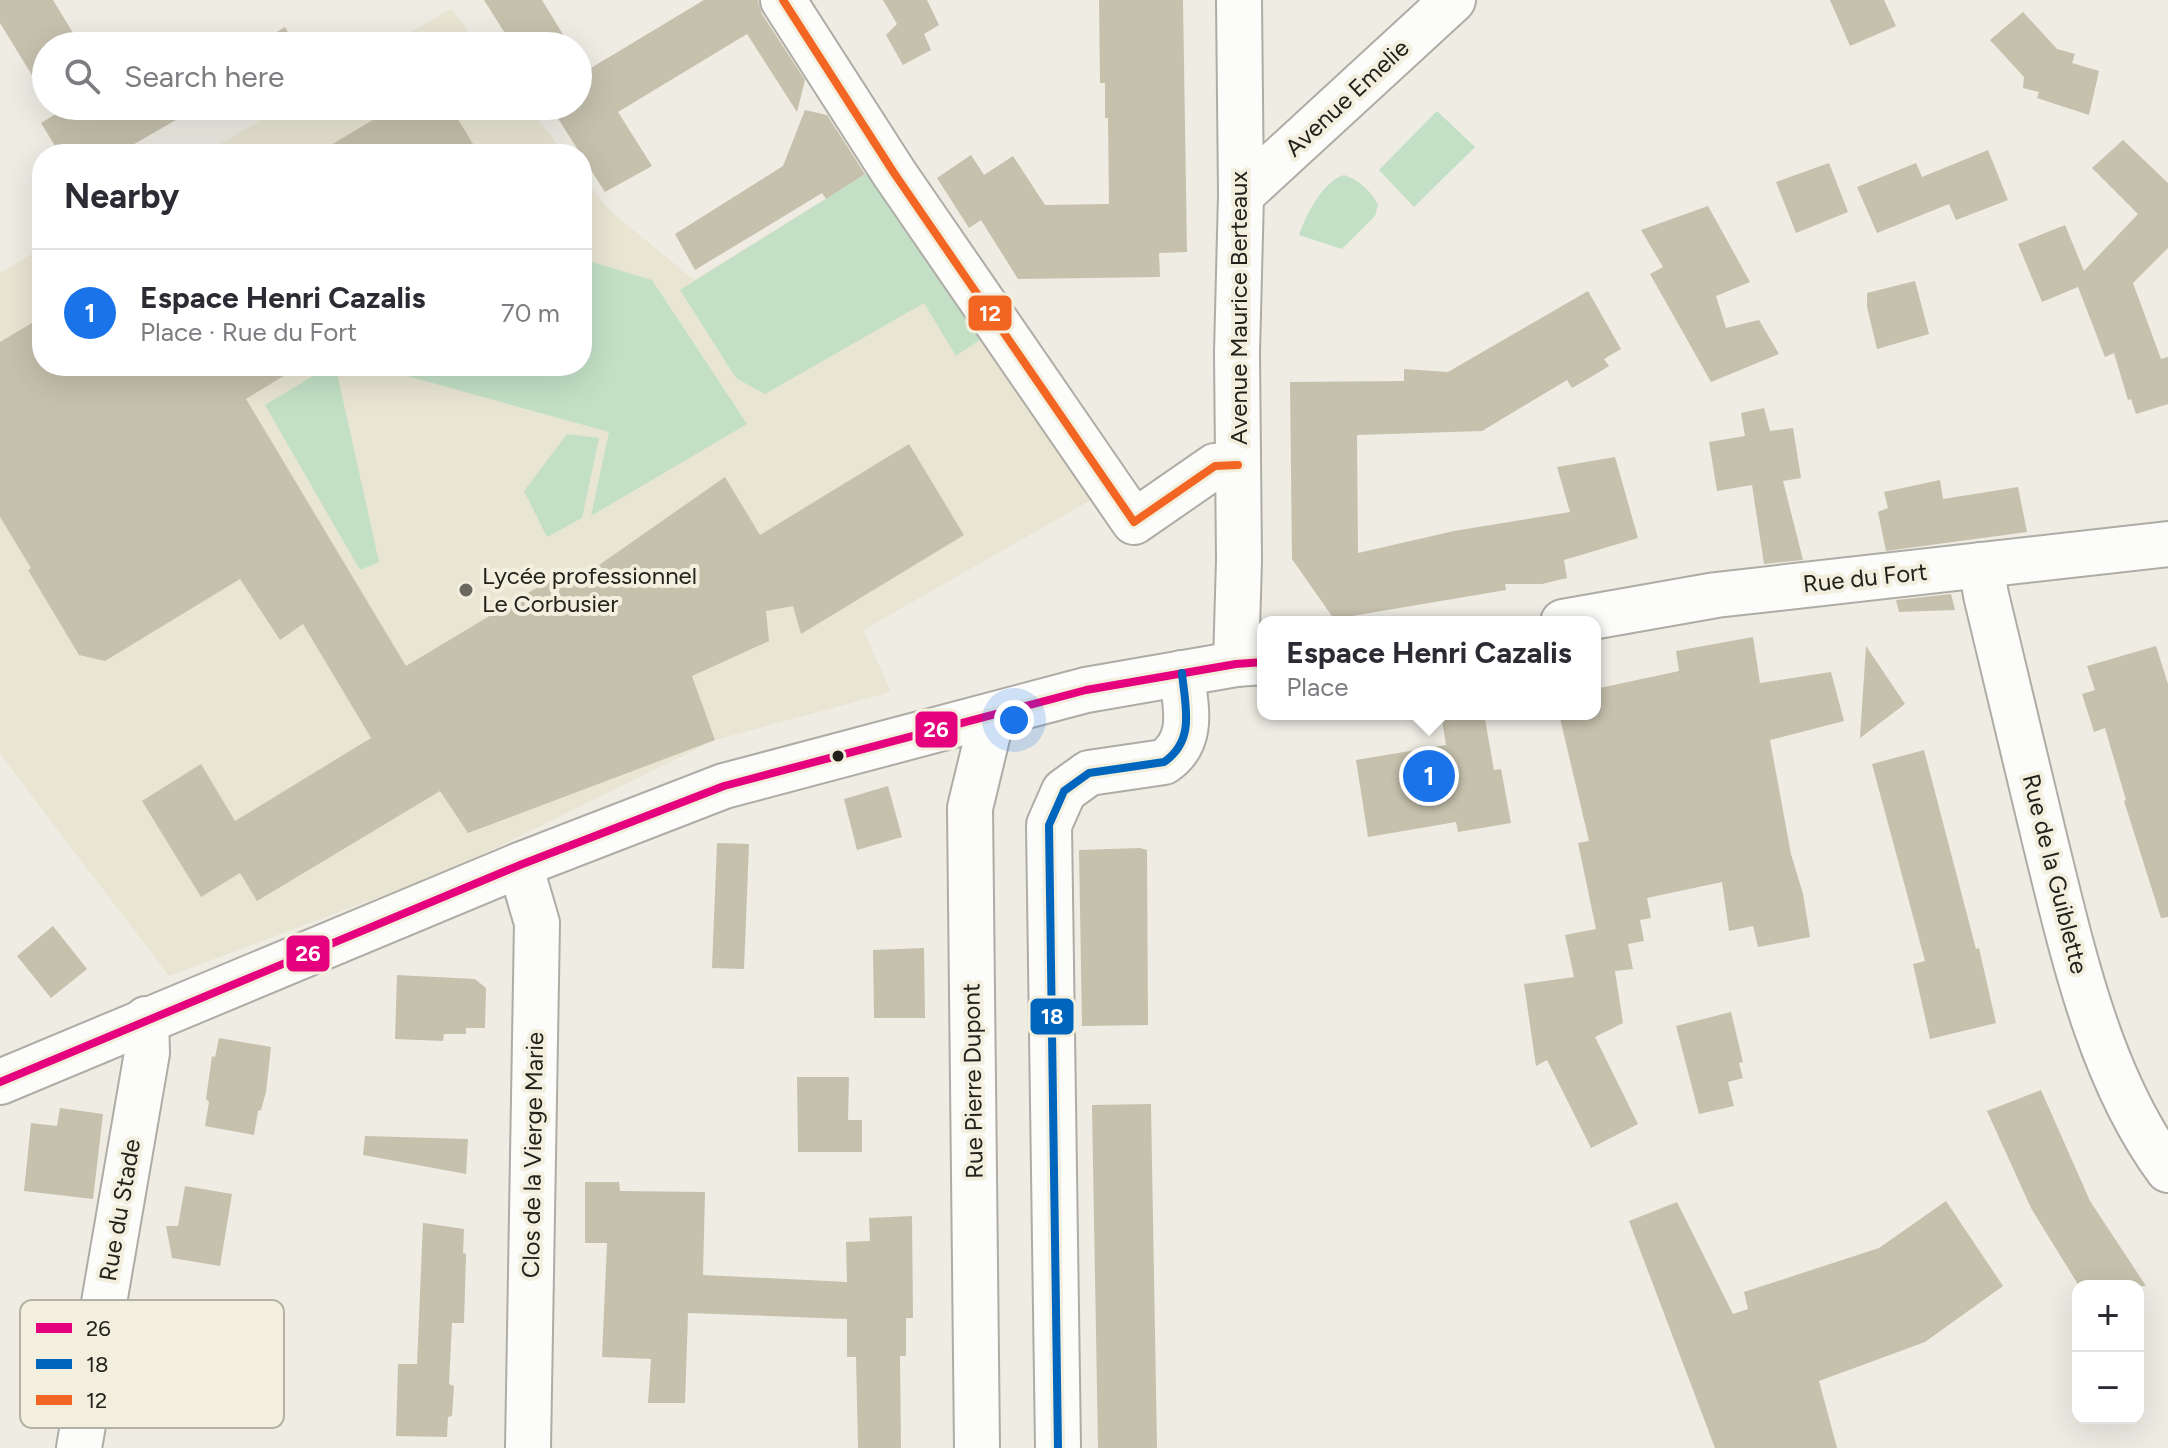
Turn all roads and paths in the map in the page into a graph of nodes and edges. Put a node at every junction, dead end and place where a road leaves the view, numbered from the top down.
1 (783, 0) edge
2 (1239, 0) edge
3 (1453, 0) edge
4 (1241, 195) junction
5 (1238, 465) junction
6 (2168, 544) edge
7 (1981, 565) junction
8 (1597, 616) edge
9 (1249, 663) edge
10 (1182, 673) junction
11 (992, 717) junction
12 (520, 865) junction
13 (146, 1019) junction
14 (0, 1082) edge
15 (2168, 1170) edge
16 (104, 1300) edge
17 (82, 1428) edge
18 (79, 1448) edge
19 (528, 1448) edge
20 (977, 1448) edge
21 (1058, 1448) edge

1 - 5 street
2 - 4 street, Avenue Maurice Berteaux
3 - 4 street, Avenue Emelie
4 - 5 street, Avenue Maurice Berteaux
5 - 9 street, Avenue Maurice Berteaux
6 - 7 street, Rue du Fort
7 - 8 street, Rue du Fort
7 - 15 street, Rue de la Guiblette
9 - 10 street
10 - 11 street
10 - 21 street
11 - 12 street
11 - 20 street, Rue Pierre Dupont
12 - 13 street
12 - 19 street, Clos de la Vierge Marie
13 - 14 street
13 - 16 street, Rue du Stade
17 - 18 street, Rue du Stade

